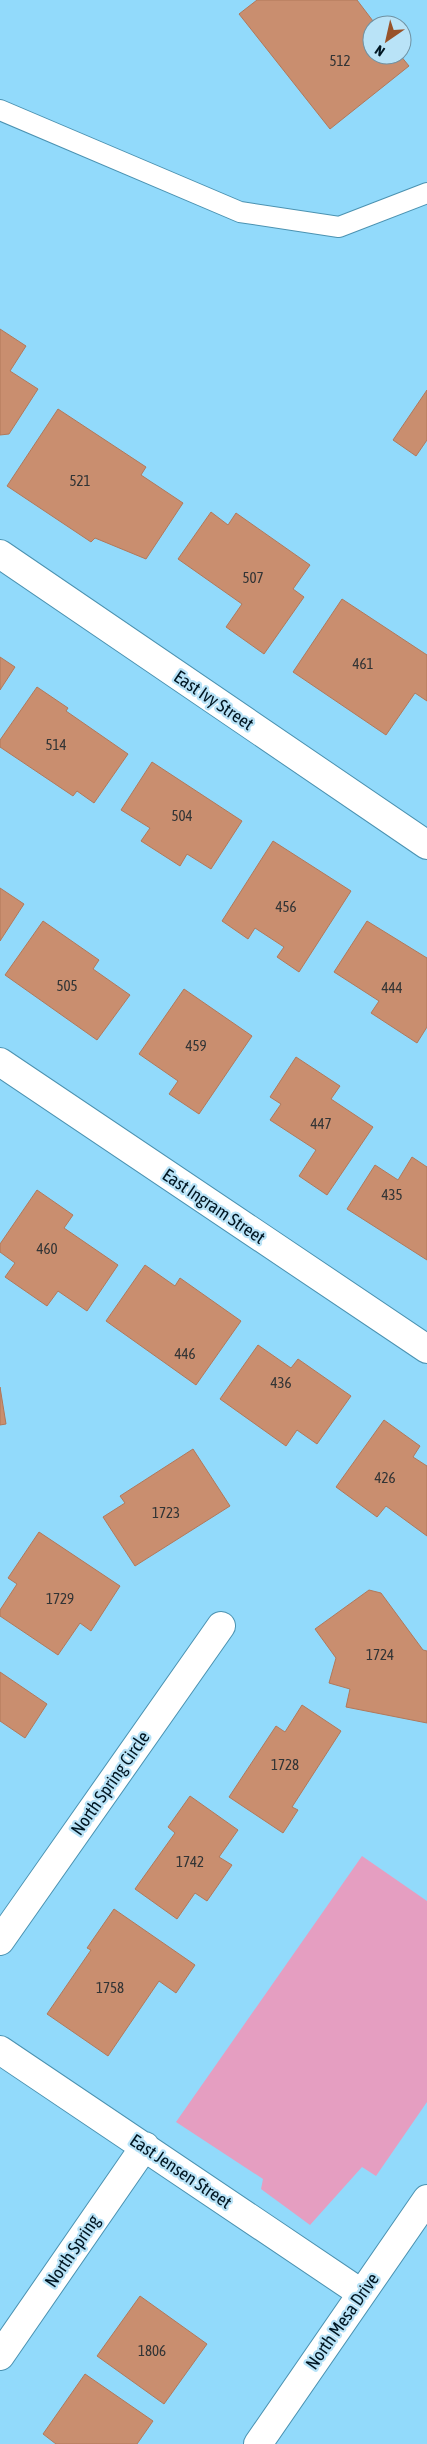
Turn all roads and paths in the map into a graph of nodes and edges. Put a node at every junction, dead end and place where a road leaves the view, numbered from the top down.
1 (0, 110) edge
2 (427, 193) edge
3 (0, 554) edge
4 (427, 845) edge
5 (0, 1062) edge
6 (427, 1349) edge
7 (221, 1626) dead end
8 (0, 1941) edge
9 (0, 2050) edge
10 (145, 2146) junction
11 (427, 2199) edge
12 (362, 2293) junction
13 (0, 2356) edge
14 (258, 2444) edge

1 - 2 lane
3 - 4 street, East Ivy Street
5 - 6 street, East Ingram Street
7 - 8 street, North Spring Circle
9 - 10 street, East Jensen Street
10 - 12 street, East Jensen Street
10 - 13 street, North Spring
11 - 12 street, North Mesa Drive
12 - 14 street, North Mesa Drive

